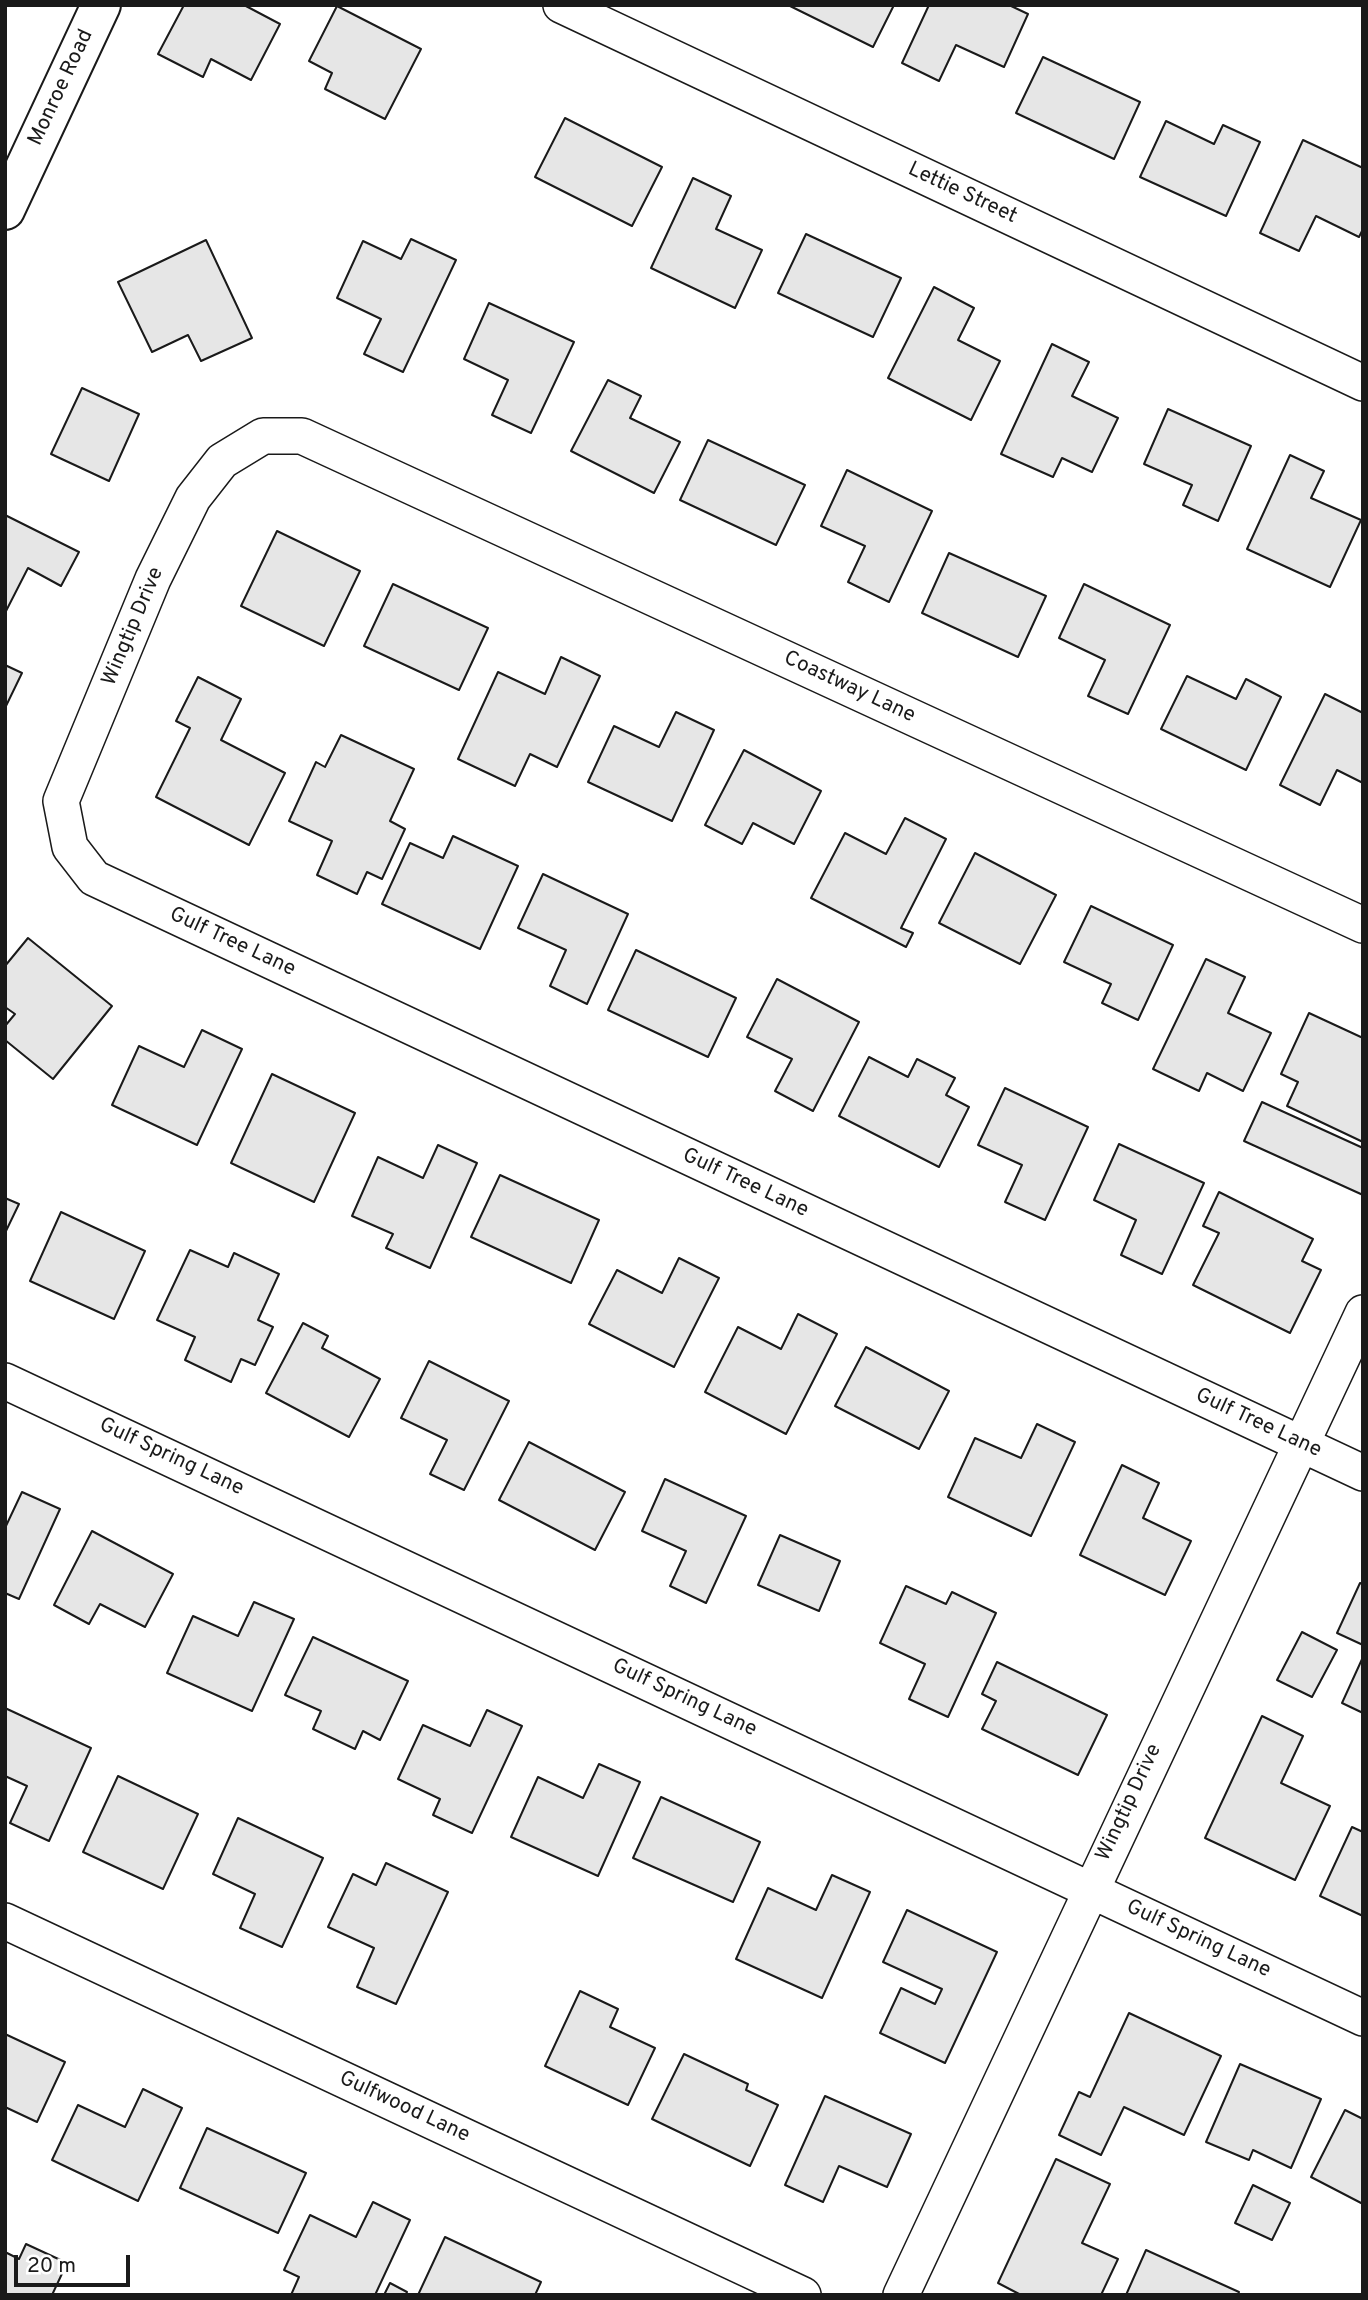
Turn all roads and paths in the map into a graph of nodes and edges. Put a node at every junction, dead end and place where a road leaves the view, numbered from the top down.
1 (101, 5) edge
2 (561, 5) edge
3 (5, 209) edge
4 (1363, 383) edge
5 (335, 452) joint
6 (127, 894) joint
7 (1363, 925) edge
8 (1363, 1312) edge
9 (5, 1381) edge
10 (1301, 1444) junction
11 (1363, 1473) edge
12 (1090, 1888) junction
13 (5, 1921) edge
14 (1363, 2018) edge
15 (803, 2295) edge
16 (901, 2295) edge

1 - 3 main road, Monroe Road
2 - 4 street, Lettie Street
5 - 6 street, Wingtip Drive
5 - 7 street, Coastway Lane
6 - 10 street, Gulf Tree Lane
8 - 10 street, Wingtip Drive
9 - 12 street, Gulf Spring Lane
10 - 11 street, Gulf Tree Lane
10 - 12 street, Wingtip Drive
12 - 14 street, Gulf Spring Lane
12 - 16 street, Wingtip Drive
13 - 15 street, Gulfwood Lane

